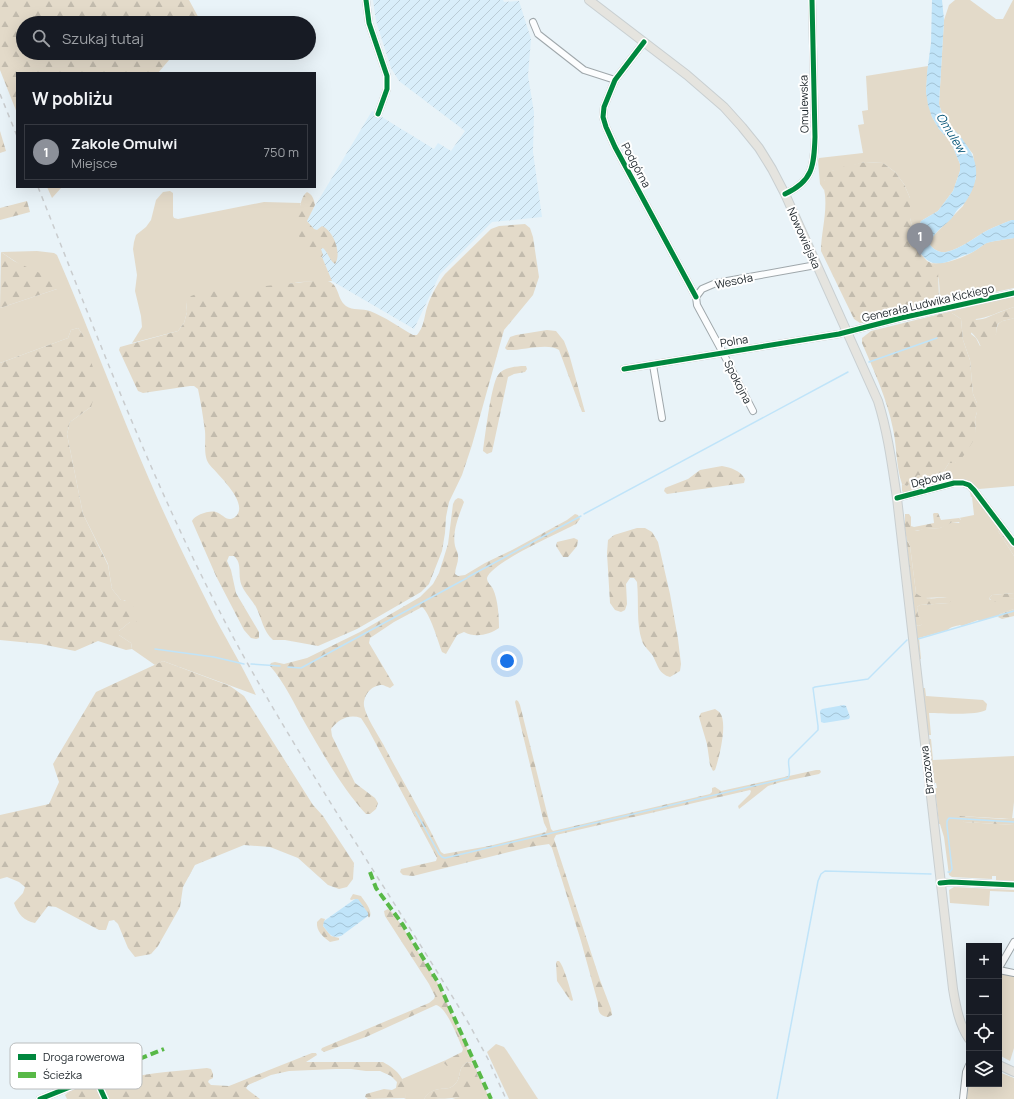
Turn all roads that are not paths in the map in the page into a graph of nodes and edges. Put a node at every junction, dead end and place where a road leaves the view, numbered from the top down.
1 (366, 0) edge
2 (589, 0) edge
3 (812, 0) edge
4 (533, 22) dead end
5 (644, 42) junction
6 (615, 80) junction
7 (378, 114) dead end
8 (785, 194) junction
9 (816, 265) junction
10 (1014, 293) edge
11 (696, 297) junction
12 (847, 332) junction
13 (724, 353) junction
14 (653, 365) junction
15 (624, 369) dead end
16 (753, 411) dead end
17 (662, 418) dead end
18 (897, 498) junction
19 (1014, 543) edge
20 (940, 883) junction
21 (1014, 885) edge
22 (1014, 942) edge
23 (1002, 964) edge
24 (1002, 970) edge
25 (1014, 973) edge
26 (966, 1034) edge
27 (1002, 1066) edge
28 (966, 1072) edge
29 (1014, 1072) edge
30 (65, 1089) edge
31 (100, 1089) edge
32 (40, 1099) edge
33 (105, 1099) edge
34 (963, 1099) edge

1 - 7 street
2 - 5 main road, Nowowiejska
3 - 8 street, Omulewska
4 - 6 street
5 - 6 street, Podgórna
5 - 8 main road, Nowowiejska
6 - 11 street, Podgórna
8 - 9 main road, Nowowiejska
9 - 11 street, Wesoła
9 - 12 main road, Nowowiejska
10 - 12 street, Generała Ludwika Kickiego
11 - 13 street
12 - 13 street, Polna
12 - 18 main road, Nowowiejska
13 - 14 street, Polna
13 - 16 street, Spokojna
14 - 15 street, Polna
14 - 17 street
18 - 19 street, Dębowa
18 - 20 main road, Brzozowa
20 - 21 street
20 - 26 main road, Brzozowa
22 - 23 street
24 - 25 street
27 - 29 main road
28 - 34 street
30 - 32 street
31 - 33 street

